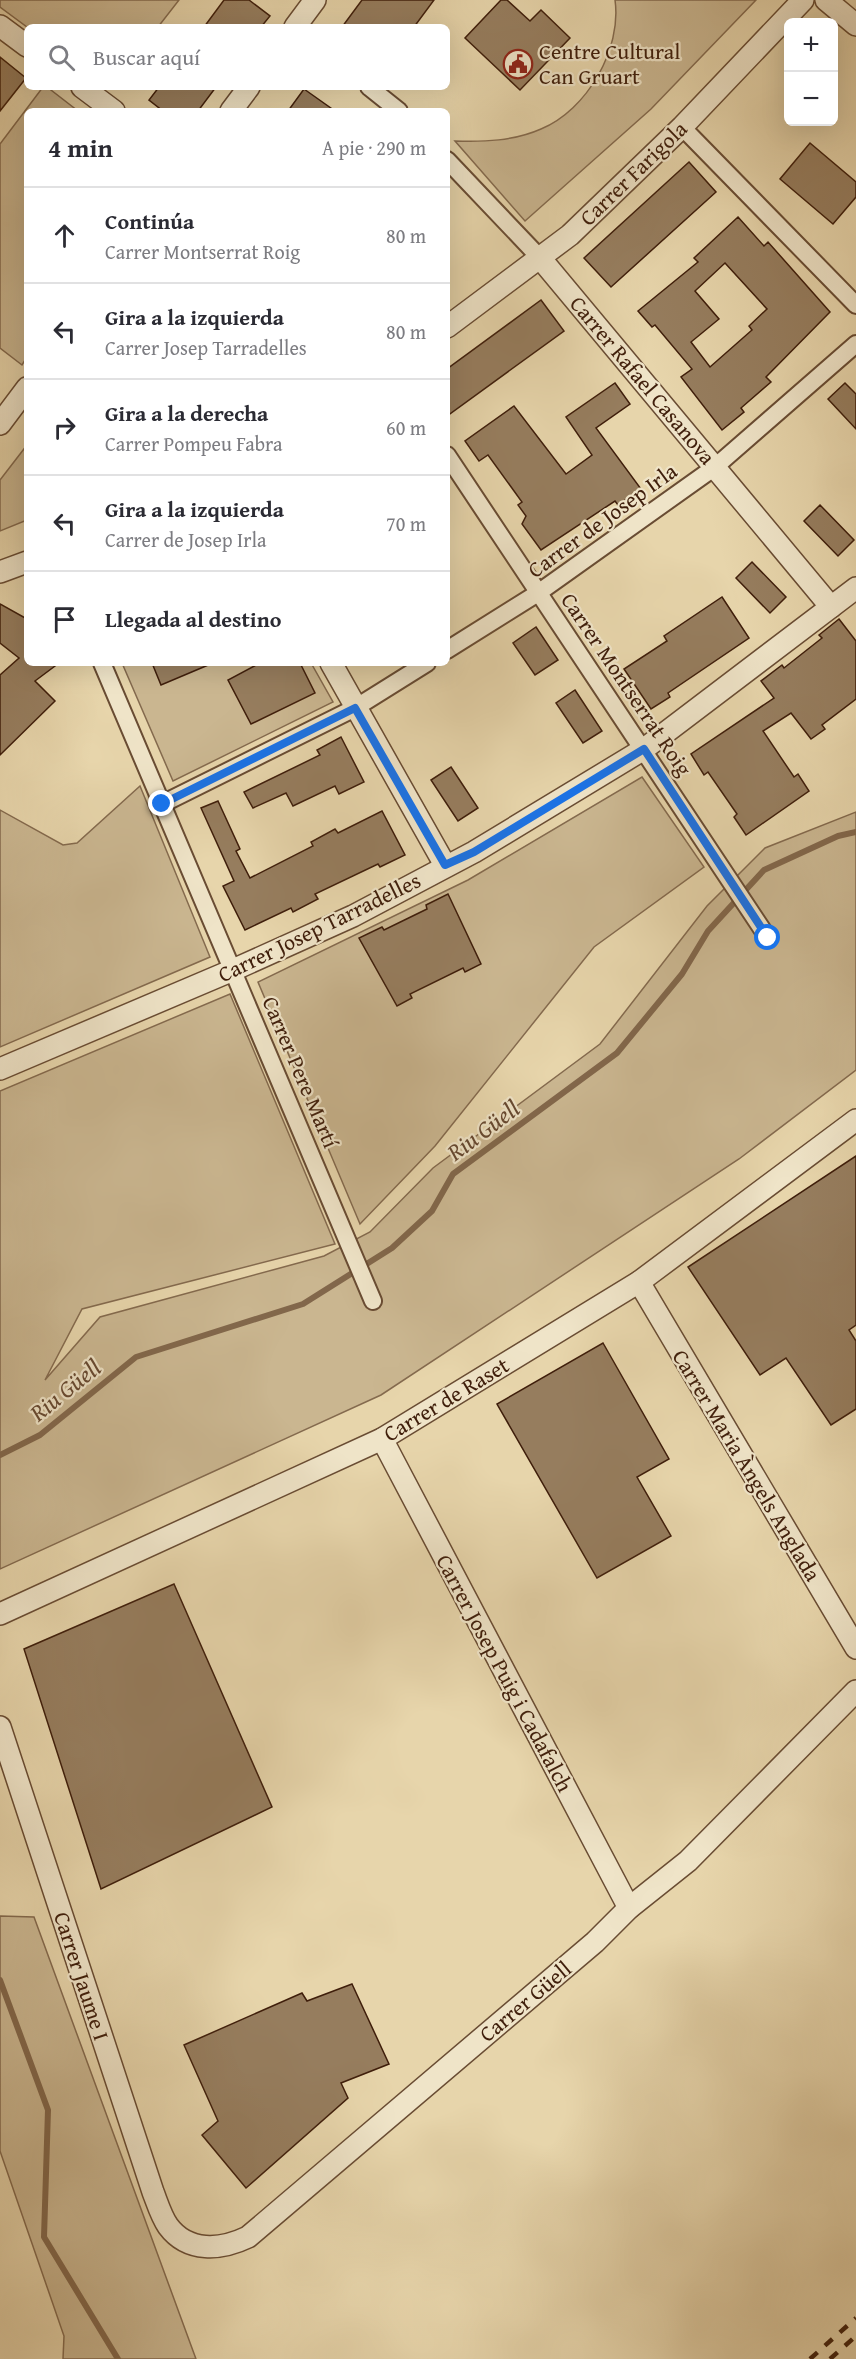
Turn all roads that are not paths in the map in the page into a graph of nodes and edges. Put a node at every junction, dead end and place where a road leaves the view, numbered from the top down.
1 (315, 0) edge
2 (803, 0) edge
3 (825, 0) edge
4 (297, 24) edge
5 (856, 25) edge
6 (0, 26) edge
7 (24, 44) edge
8 (86, 90) edge
9 (247, 90) edge
10 (373, 90) edge
11 (110, 108) edge
12 (233, 108) edge
13 (395, 108) edge
14 (682, 127) junction
15 (450, 163) edge
16 (541, 259) junction
17 (856, 305) edge
18 (450, 325) edge
19 (856, 344) edge
20 (24, 392) edge
21 (0, 424) edge
22 (450, 460) edge
23 (716, 466) junction
24 (24, 563) edge
25 (0, 572) edge
26 (856, 588) edge
27 (538, 593) junction
28 (831, 607) junction
29 (450, 648) edge
30 (103, 666) edge
31 (333, 666) edge
32 (421, 666) edge
33 (355, 708) junction
34 (644, 749) junction
35 (162, 804) junction
36 (445, 865) junction
37 (768, 938) dead end
38 (233, 970) junction
39 (0, 1069) edge
40 (856, 1120) edge
41 (639, 1282) junction
42 (373, 1301) dead end
43 (382, 1438) junction
44 (0, 1614) edge
45 (856, 1648) edge
46 (856, 1691) edge
47 (0, 1726) edge
48 (629, 1908) junction
49 (167, 2225) joint

1 - 4 street
2 - 14 street, Carrer Farigola
3 - 5 street
6 - 7 street
8 - 11 street
9 - 12 street
10 - 13 street
14 - 16 street, Carrer Farigola
14 - 17 street
15 - 16 street, Carrer Rafael Casanova
16 - 18 street, Carrer Farigola
16 - 23 street, Carrer Rafael Casanova
19 - 23 street, Carrer de Josep Irla
20 - 21 street
22 - 27 street, Carrer Montserrat Roig
23 - 27 street, Carrer de Josep Irla
23 - 28 street, Carrer Rafael Casanova
24 - 25 street
26 - 28 street, Carrer Josep Tarradelles
27 - 29 street, Carrer de Josep Irla
27 - 34 street, Carrer Montserrat Roig
28 - 34 street, Carrer Josep Tarradelles
30 - 35 street, Carrer Pere Martí
31 - 33 street
32 - 33 street
33 - 35 street
33 - 36 street
34 - 36 street, Carrer Josep Tarradelles
34 - 37 street, Carrer Montserrat Roig
35 - 38 street, Carrer Pere Martí
36 - 38 street, Carrer Josep Tarradelles
38 - 39 street, Carrer Josep Tarradelles
38 - 42 street, Carrer Pere Martí
40 - 41 street, Carrer de Raset
41 - 43 street, Carrer de Raset
41 - 45 street, Carrer Maria Àngels Anglada
43 - 44 street, Carrer de Raset
43 - 48 street, Carrer Josep Puig i Cadafalch
46 - 48 street, Carrer Güell
47 - 49 street, Carrer Jaume I
48 - 49 street, Carrer Güell

